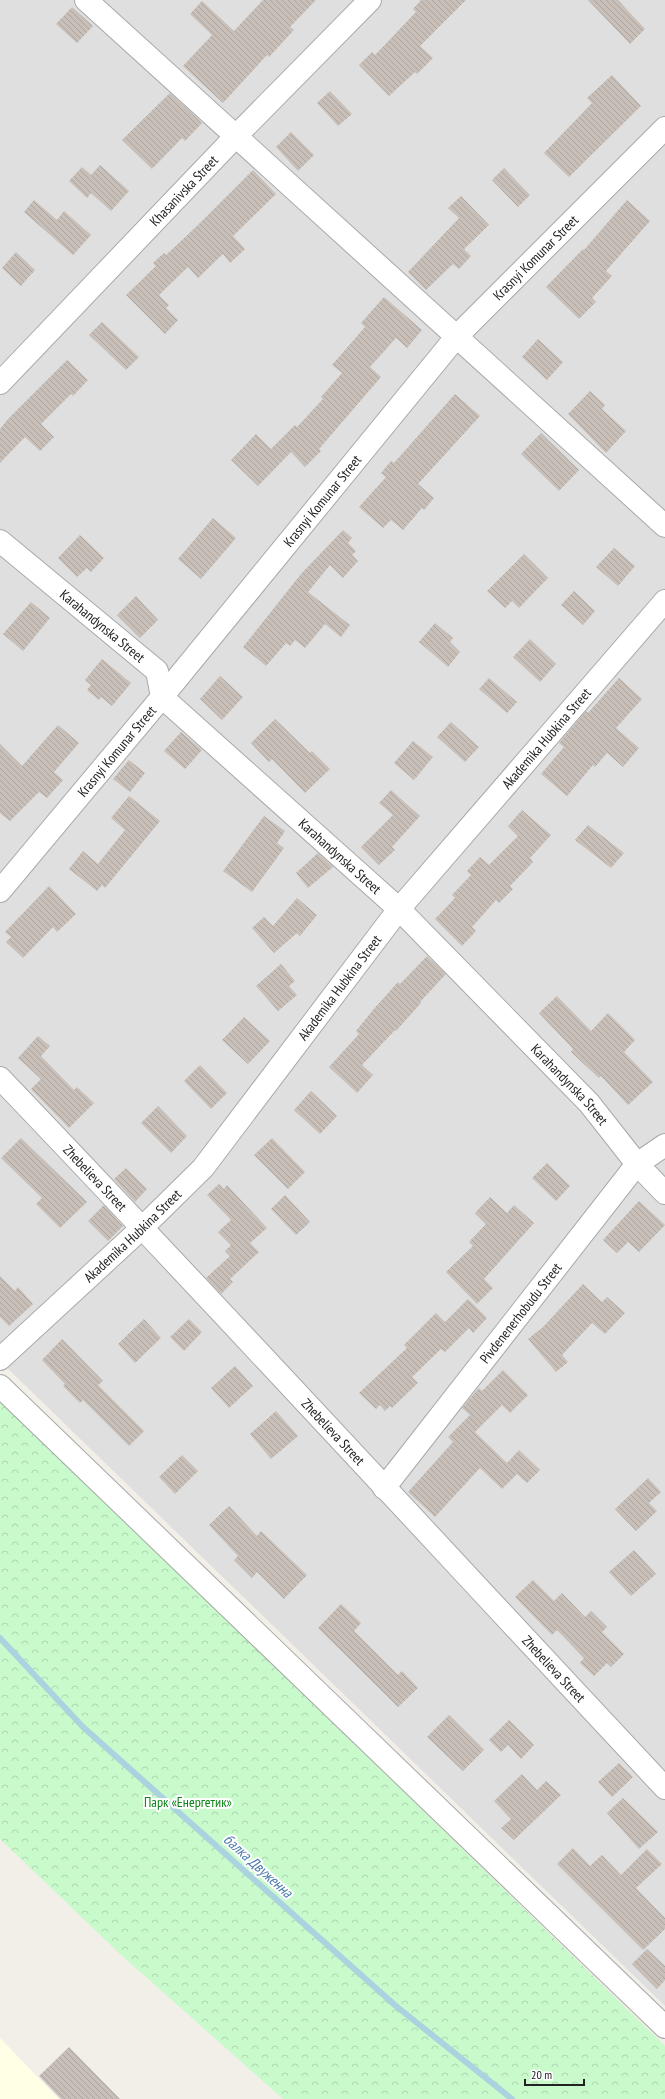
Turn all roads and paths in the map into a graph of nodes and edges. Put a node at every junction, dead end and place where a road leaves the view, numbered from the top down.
1 (86, 0) edge
2 (370, 0) edge
3 (665, 128) edge
4 (236, 136) junction
5 (456, 336) junction
6 (0, 383) edge
7 (665, 526) edge
8 (0, 541) edge
9 (665, 601) edge
10 (162, 697) junction
11 (0, 891) edge
12 (399, 909) junction
13 (0, 1078) edge
14 (665, 1145) edge
15 (637, 1164) junction
16 (665, 1193) edge
17 (143, 1227) junction
18 (0, 1359) edge
19 (0, 1386) edge
20 (384, 1488) junction
21 (665, 1788) edge
22 (665, 2027) edge

1 - 4 street
2 - 4 street, Khasanivska Street
3 - 5 street, Krasnyi Komunar Street
4 - 5 street
4 - 6 street, Khasanivska Street
5 - 7 street
5 - 10 street, Krasnyi Komunar Street
8 - 10 street, Karahandynska Street
9 - 12 street, Akademika Hubkina Street
10 - 11 street, Krasnyi Komunar Street
10 - 12 street, Karahandynska Street
12 - 15 street, Karahandynska Street
12 - 17 street, Akademika Hubkina Street
13 - 17 street, Zhebelieva Street
14 - 15 street, Pivdenenerhobudu Street
15 - 16 street, Karahandynska Street
15 - 20 street, Pivdenenerhobudu Street
17 - 18 street, Akademika Hubkina Street
17 - 20 street, Zhebelieva Street
19 - 22 street
20 - 21 street, Zhebelieva Street

